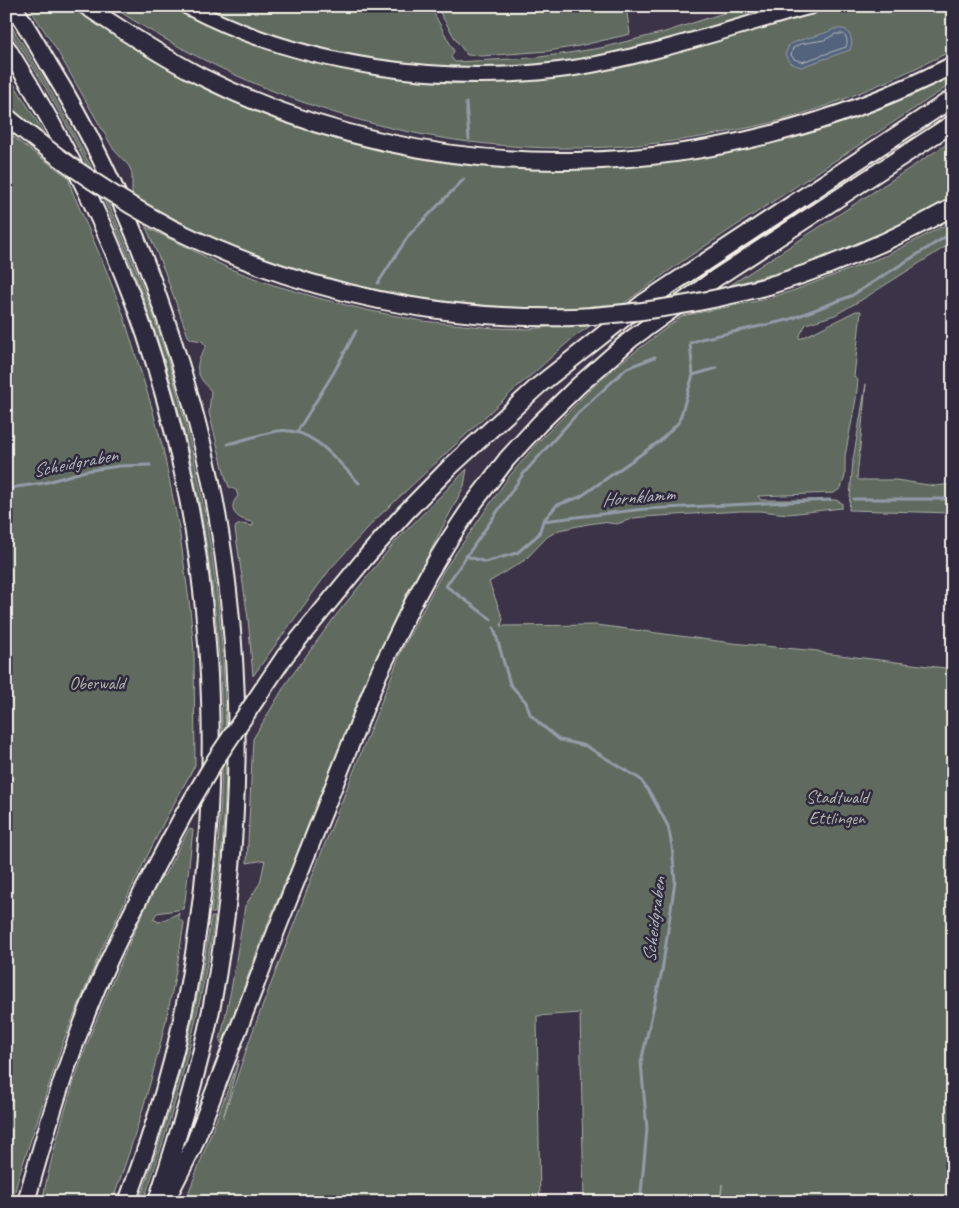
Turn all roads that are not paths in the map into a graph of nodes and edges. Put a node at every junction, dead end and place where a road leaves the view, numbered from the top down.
1 (13, 6) edge
2 (86, 6) edge
3 (186, 6) edge
4 (812, 6) edge
5 (6, 46) edge
6 (953, 65) edge
7 (953, 98) edge
8 (12, 121) edge
9 (953, 123) edge
10 (953, 207) edge
11 (26, 1202) edge
12 (127, 1202) edge
13 (157, 1202) edge
14 (165, 1202) edge

1 - 13 highway
2 - 6 highway
3 - 4 main road
5 - 12 highway
7 - 11 highway, bridge
8 - 10 highway, bridge
9 - 14 highway

